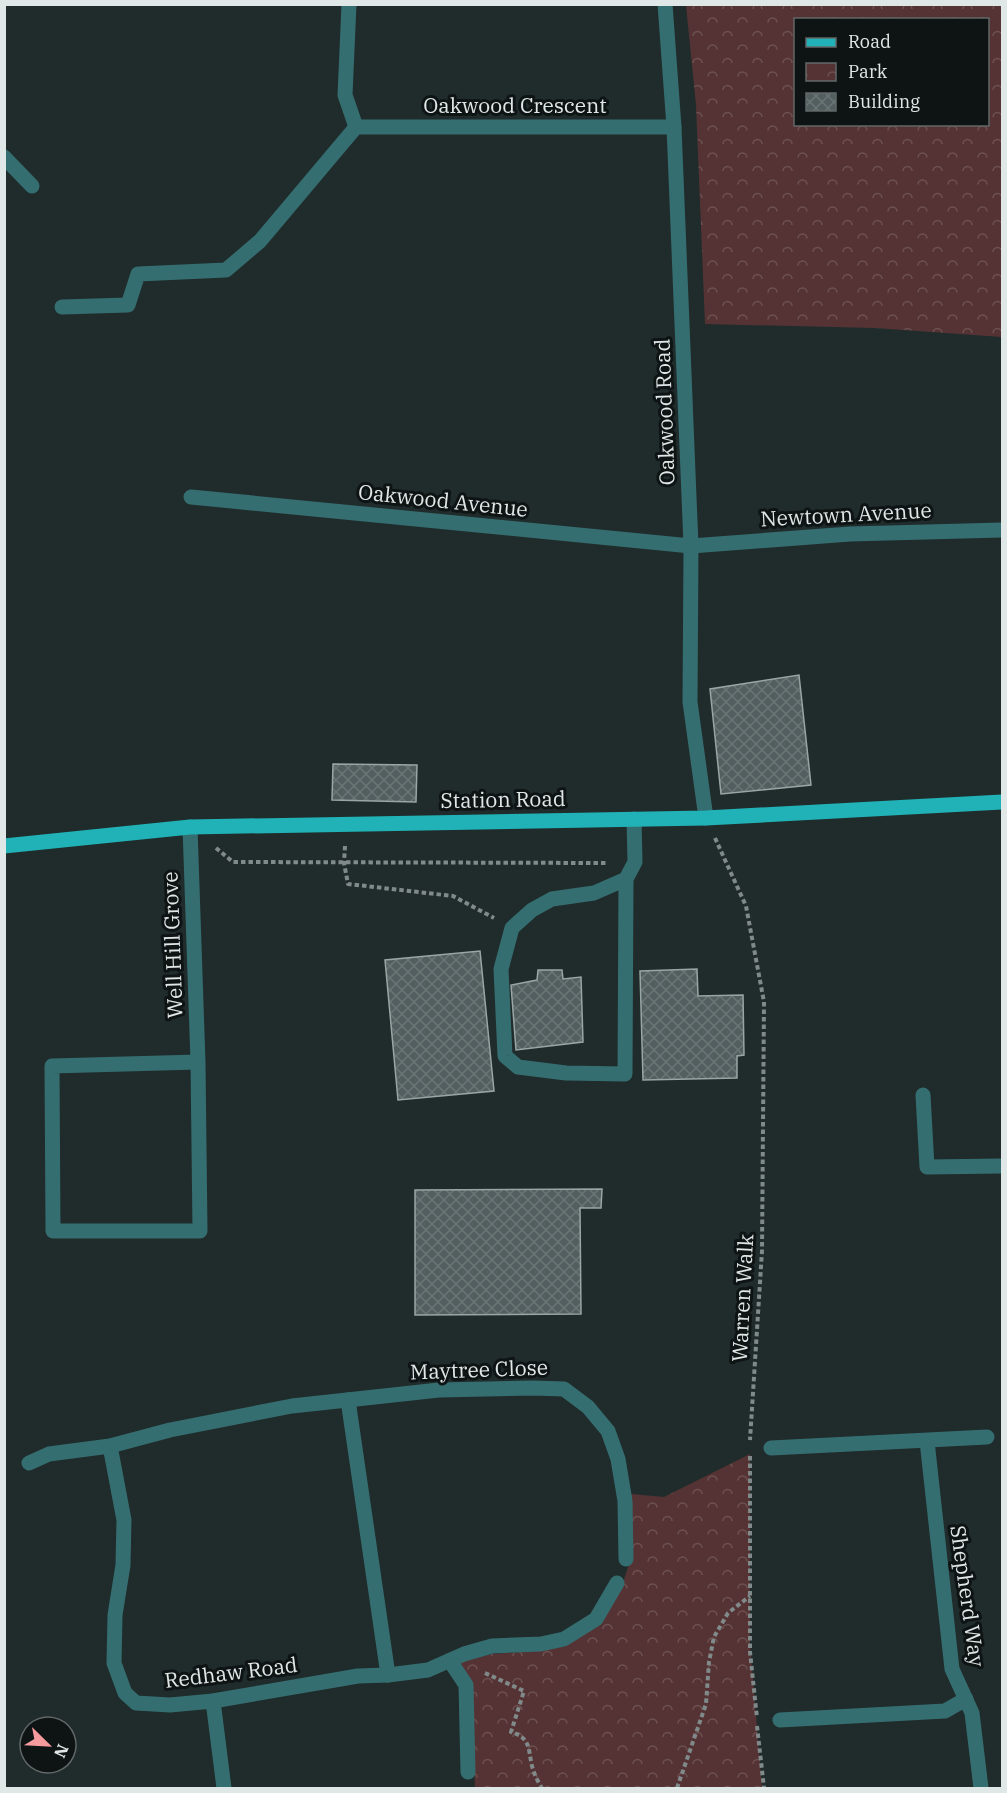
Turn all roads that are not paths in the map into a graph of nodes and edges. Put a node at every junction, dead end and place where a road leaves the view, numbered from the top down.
1 (350, 4) edge
2 (665, 4) edge
3 (356, 127) junction
4 (674, 127) junction
5 (4, 157) edge
6 (32, 186) dead end
7 (62, 307) dead end
8 (191, 497) dead end
9 (1002, 530) edge
10 (691, 546) junction
11 (1002, 802) edge
12 (706, 818) junction
13 (634, 819) junction
14 (190, 827) junction
15 (4, 846) edge
16 (626, 879) junction
17 (198, 1062) junction
18 (923, 1095) dead end
19 (1002, 1166) edge
20 (348, 1400) junction
21 (987, 1437) dead end
22 (927, 1441) junction
23 (110, 1446) junction
24 (771, 1448) dead end
25 (29, 1463) dead end
26 (626, 1559) dead end
27 (617, 1583) dead end
28 (457, 1657) junction
29 (388, 1675) junction
30 (966, 1699) junction
31 (213, 1701) junction
32 (780, 1720) dead end
33 (468, 1772) dead end
34 (224, 1788) edge
35 (981, 1788) edge

1 - 3 street
2 - 4 street, Oakwood Road
3 - 4 street, Oakwood Crescent
3 - 7 street
4 - 10 street, Oakwood Road
5 - 6 street
8 - 10 street, Oakwood Avenue
9 - 10 street, Newtown Avenue
10 - 12 street, Oakwood Road
11 - 12 main road, Station Road
12 - 13 main road, Station Road
13 - 14 main road, Station Road
13 - 16 street
14 - 15 main road, Station Road
14 - 17 street, Well Hill Grove
16 - 16 street
17 - 17 street, Well Hill Grove
18 - 19 street
20 - 23 street, Maytree Close
20 - 26 street, Maytree Close
20 - 29 street
21 - 22 street
22 - 24 street
22 - 30 street, Shepherd Way
23 - 25 street, Maytree Close
23 - 31 street, Redhaw Road
27 - 28 street
28 - 29 street, Redhaw Road
28 - 33 street
29 - 31 street, Redhaw Road
30 - 32 street
30 - 35 street, Shepherd Way
31 - 34 street

